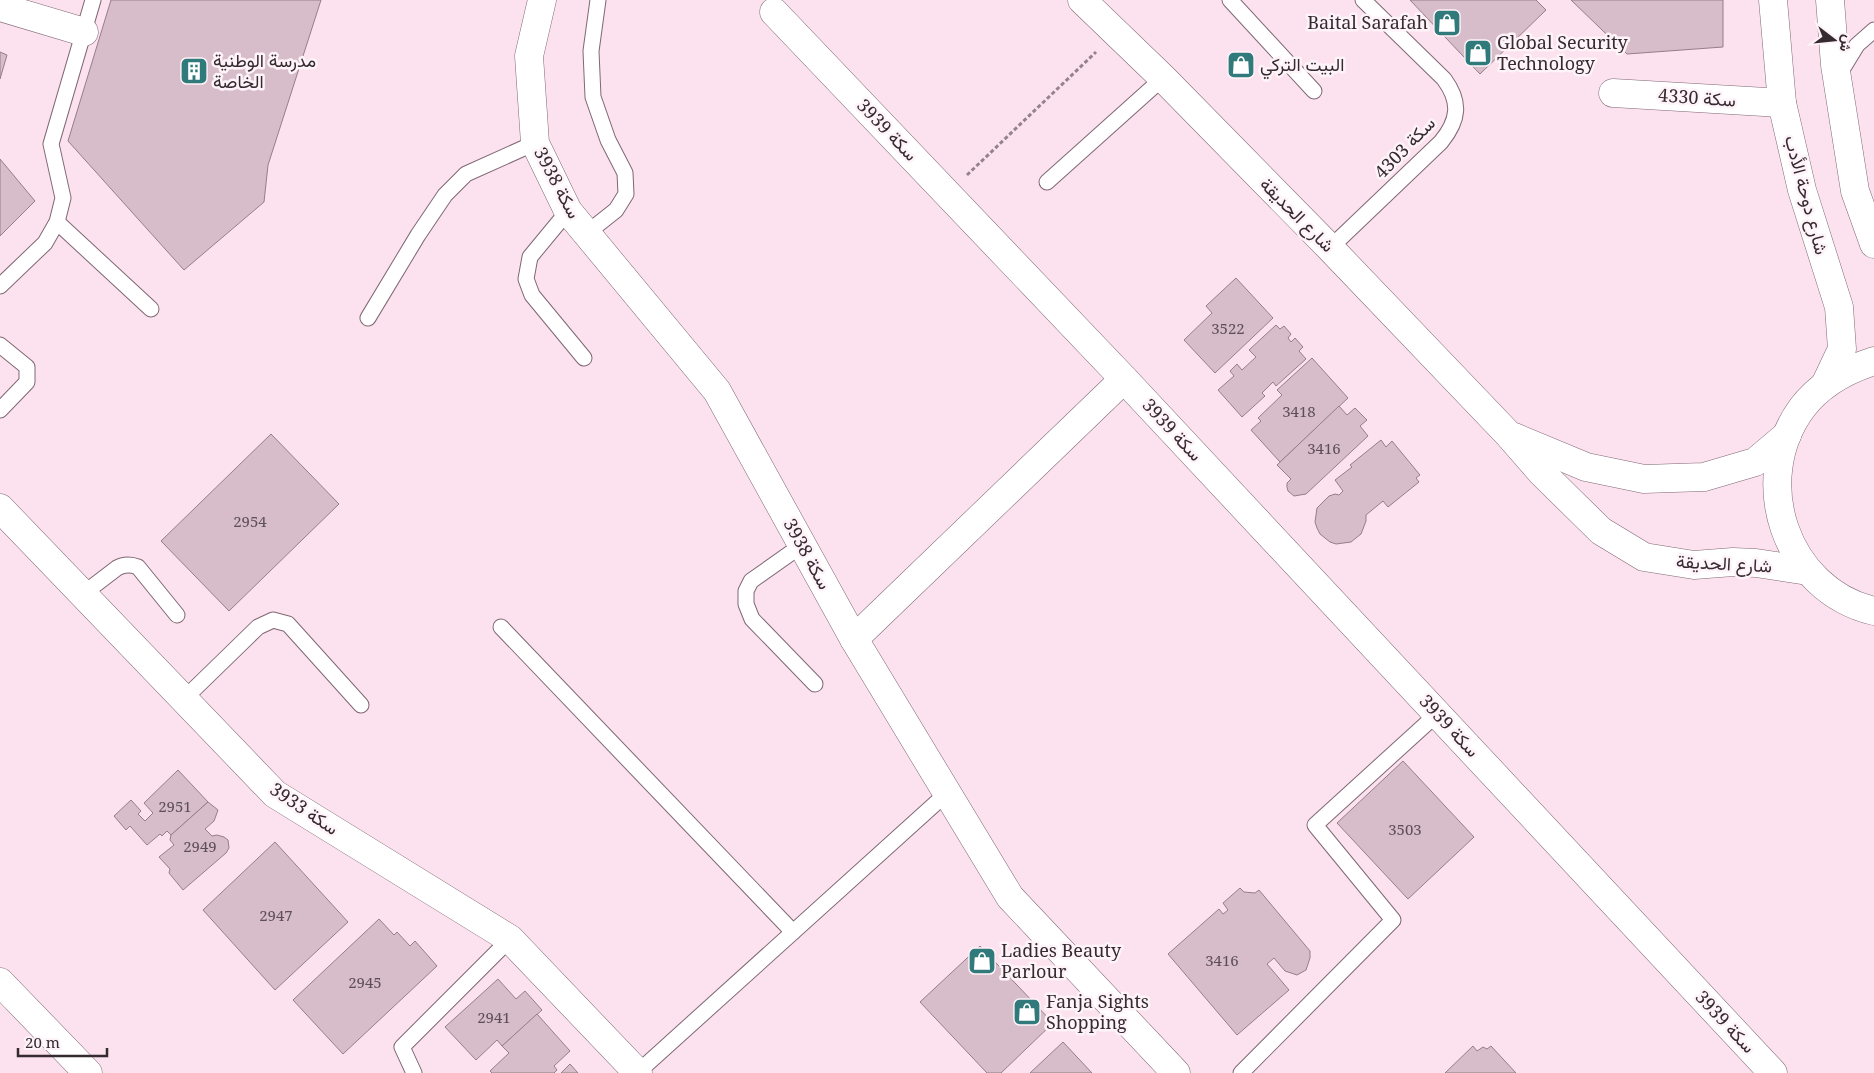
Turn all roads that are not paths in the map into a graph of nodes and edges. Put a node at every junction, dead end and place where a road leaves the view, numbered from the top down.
1 (93, 0) edge
2 (542, 0) edge
3 (598, 0) edge
4 (1082, 0) edge
5 (1230, 0) edge
6 (1363, 0) edge
7 (1773, 0) edge
8 (1830, 0) edge
9 (0, 8) edge
10 (774, 12) dead end
11 (1874, 30) edge
12 (84, 32) junction
13 (1837, 77) junction
14 (1163, 78) junction
15 (1314, 91) dead end
16 (1613, 93) dead end
17 (1782, 103) junction
18 (535, 143) junction
19 (1047, 182) dead end
20 (568, 211) junction
21 (57, 222) junction
22 (587, 234) junction
23 (1874, 244) edge
24 (1330, 248) junction
25 (0, 286) edge
26 (152, 310) dead end
27 (368, 318) dead end
28 (0, 345) edge
29 (584, 358) dead end
30 (1874, 361) edge
31 (1124, 379) junction
32 (1825, 385) junction
33 (0, 410) edge
34 (1508, 434) junction
35 (1787, 435) junction
36 (3, 519) edge
37 (802, 545) junction
38 (1808, 571) junction
39 (83, 594) junction
40 (1874, 610) edge
41 (177, 615) dead end
42 (501, 627) dead end
43 (854, 639) junction
44 (816, 684) dead end
45 (184, 699) junction
46 (361, 705) dead end
47 (1438, 714) junction
48 (947, 793) junction
49 (793, 932) junction
50 (510, 939) junction
51 (0, 982) edge
52 (88, 1073) edge
53 (414, 1073) edge
54 (638, 1073) edge
55 (1176, 1073) edge
56 (1241, 1073) edge
57 (1773, 1073) edge

1 - 12 lane
2 - 18 street, سكة 3938
3 - 22 lane
4 - 14 street, شارع الحديقة
5 - 15 lane
6 - 24 lane, سكة 4303
7 - 17 street, شارع دوحة الأدب
8 - 13 street
9 - 12 street
10 - 31 street, سكة 3939
11 - 13 lane
12 - 21 lane
13 - 23 street
14 - 19 lane
14 - 24 street, شارع الحديقة
16 - 17 street, سكة 4330
17 - 32 street, شارع دوحة الأدب
18 - 20 street, سكة 3938
18 - 27 lane
20 - 22 street, سكة 3938
20 - 29 lane
21 - 25 lane
21 - 26 lane
22 - 37 street, سكة 3938
24 - 34 street, شارع الحديقة
28 - 33 lane
30 - 32 street
31 - 43 street
31 - 47 street, سكة 3939
32 - 35 street
34 - 35 street, شارع الحديقة
34 - 38 street, شارع الحديقة
35 - 38 street
36 - 39 street, سكة 3933
37 - 43 street, سكة 3938
37 - 44 lane
38 - 40 street
39 - 41 lane
39 - 45 street, سكة 3933
42 - 49 lane
43 - 48 street, سكة 3938
45 - 46 lane
45 - 50 street, سكة 3933
47 - 56 lane
47 - 57 street, سكة 3939
48 - 49 lane
48 - 55 street, سكة 3938
49 - 54 lane
50 - 53 lane
50 - 54 street, سكة 3933
51 - 52 street

